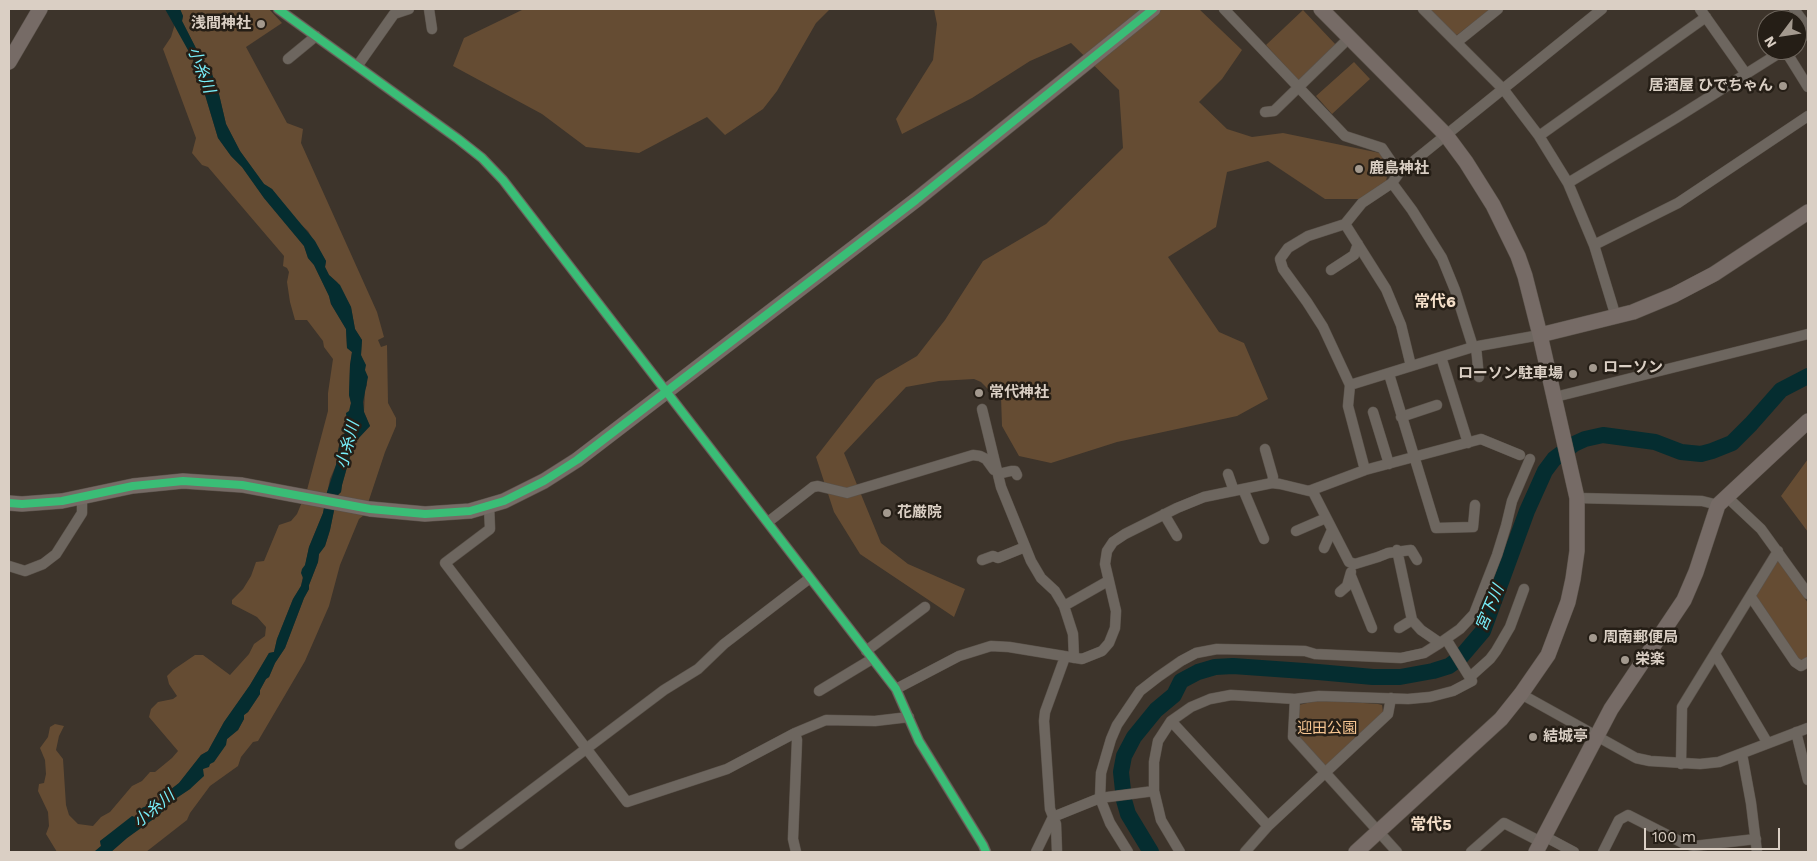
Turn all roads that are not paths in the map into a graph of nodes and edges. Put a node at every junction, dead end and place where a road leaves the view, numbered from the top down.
1 (40, 9) edge
2 (278, 9) edge
3 (409, 9) edge
4 (429, 9) edge
5 (1153, 9) edge
6 (1224, 9) edge
7 (1321, 9) edge
8 (1423, 9) edge
9 (1498, 9) edge
10 (1602, 9) edge
11 (1794, 9) edge
12 (393, 11) edge
13 (1703, 13) edge
14 (1808, 28) edge
15 (432, 29) dead end
16 (316, 36) junction
17 (1349, 38) junction
18 (1457, 42) junction
19 (288, 59) dead end
20 (1768, 60) edge
21 (1790, 60) edge
22 (9, 62) edge
23 (358, 65) junction
24 (1746, 74) junction
25 (1298, 86) junction
26 (1808, 87) edge
27 (1504, 90) junction
28 (1265, 112) dead end
29 (1808, 116) edge
30 (1446, 135) junction
31 (1539, 136) junction
32 (1399, 173) junction
33 (1568, 183) junction
34 (1392, 184) junction
35 (1808, 212) edge
36 (1345, 224) junction
37 (1358, 244) junction
38 (1594, 245) junction
39 (1331, 270) dead end
40 (1616, 317) junction
41 (1540, 334) junction
42 (1808, 334) edge
43 (1474, 347) junction
44 (1441, 358) junction
45 (1411, 366) junction
46 (1389, 374) junction
47 (1479, 377) dead end
48 (1350, 385) junction
49 (666, 391) junction
50 (1555, 397) junction
51 (1437, 405) dead end
52 (982, 410) dead end
53 (1373, 412) dead end
54 (1401, 417) junction
55 (1808, 421) edge
56 (1468, 443) junction
57 (1265, 449) dead end
58 (1413, 457) junction
59 (1389, 464) junction
60 (1365, 470) junction
61 (1228, 474) dead end
62 (998, 475) junction
63 (1017, 475) dead end
64 (1272, 483) junction
65 (1238, 490) junction
66 (1312, 490) junction
67 (82, 497) junction
68 (1577, 498) junction
69 (1722, 501) junction
70 (9, 502) edge
71 (489, 506) junction
72 (1475, 506) dead end
73 (1164, 514) junction
74 (1326, 518) junction
75 (768, 522) junction
76 (1332, 530) junction
77 (1296, 531) dead end
78 (1177, 536) dead end
79 (1264, 539) dead end
80 (1025, 547) junction
81 (1324, 548) dead end
82 (1397, 550) junction
83 (1778, 550) junction
84 (982, 560) dead end
85 (1416, 560) dead end
86 (1351, 564) junction
87 (9, 566) edge
88 (1351, 576) junction
89 (810, 578) junction
90 (1108, 581) junction
91 (1524, 588) dead end
92 (1340, 592) dead end
93 (1808, 594) edge
94 (1751, 597) junction
95 (1064, 606) junction
96 (925, 607) dead end
97 (1412, 620) junction
98 (1372, 628) dead end
99 (1400, 628) dead end
100 (1445, 642) junction
101 (1715, 654) junction
102 (869, 655) junction
103 (1069, 657) junction
104 (1808, 662) edge
105 (1469, 676) junction
106 (896, 689) junction
107 (819, 691) dead end
108 (1521, 694) junction
109 (1391, 698) junction
110 (1295, 699) junction
111 (909, 717) junction
112 (1171, 721) junction
113 (1808, 728) edge
114 (1796, 732) junction
115 (795, 733) junction
116 (1598, 736) junction
117 (1767, 742) junction
118 (586, 749) junction
119 (1742, 754) junction
120 (1681, 764) junction
121 (1325, 774) junction
122 (1808, 780) edge
123 (1152, 791) junction
124 (1102, 798) junction
125 (1053, 817) junction
126 (1268, 826) junction
127 (1378, 832) junction
128 (1756, 839) junction
129 (460, 844) dead end
130 (1540, 844) edge
131 (984, 850) edge
132 (796, 852) edge
133 (1036, 852) edge
134 (1057, 852) edge
135 (1128, 852) edge
136 (1180, 852) edge
137 (1245, 852) edge
138 (1356, 852) edge
139 (1397, 852) edge
140 (1471, 852) edge
141 (1574, 852) edge
142 (1603, 852) edge
143 (1757, 852) edge

1 - 22 street
2 - 16 street
3 - 12 street
4 - 15 street
5 - 49 street
6 - 25 street
7 - 17 street
8 - 18 street
9 - 18 street
10 - 27 street
11 - 14 street
12 - 23 street
13 - 24 street
13 - 31 street
16 - 19 street
16 - 23 street
17 - 25 street
17 - 30 street
18 - 27 street
20 - 24 street
21 - 26 street
23 - 49 street
24 - 33 street
25 - 28 street
25 - 32 street
27 - 30 street
27 - 31 street
29 - 38 street
30 - 32 street
30 - 41 street
31 - 33 street
32 - 34 street
33 - 38 street
34 - 36 street
34 - 43 street
35 - 40 street
36 - 37 street
36 - 48 street
37 - 39 street
37 - 45 street
38 - 40 street
40 - 41 street
41 - 43 street
41 - 50 street
42 - 50 street
43 - 44 street
43 - 47 street
44 - 45 street
44 - 56 street
45 - 46 street
46 - 48 street
46 - 54 street
48 - 60 street
49 - 71 street
49 - 75 street
50 - 68 street
51 - 54 street
52 - 62 street
53 - 59 street
54 - 58 street
55 - 69 street
56 - 58 street
56 - 100 street
57 - 64 street
58 - 59 street
58 - 72 street
59 - 60 street
60 - 66 street
61 - 65 street
62 - 63 street
62 - 75 street
62 - 80 street
64 - 65 street
64 - 66 street
65 - 73 street
65 - 79 street
66 - 74 street
67 - 70 street
67 - 71 street
67 - 87 street
68 - 69 street
68 - 108 street
69 - 83 street
69 - 116 street
71 - 118 street
73 - 78 street
73 - 90 street
74 - 76 street
74 - 77 street
75 - 89 street
76 - 81 street
76 - 86 street
80 - 84 street
80 - 95 street
82 - 85 street
82 - 86 street
82 - 97 street
83 - 93 street
83 - 94 street
86 - 88 street
88 - 92 street
88 - 98 street
89 - 102 street
89 - 118 street
90 - 95 street
90 - 103 street
91 - 105 street
94 - 101 street
94 - 104 street
95 - 103 street
96 - 102 street
97 - 99 street
97 - 100 street
100 - 105 street
100 - 124 street
101 - 117 street
101 - 120 street
102 - 106 street
102 - 107 street
103 - 106 street
103 - 125 street
105 - 109 street
106 - 111 street
108 - 116 street
108 - 127 street
109 - 110 street
109 - 121 street
110 - 112 street
110 - 121 street
111 - 115 street
111 - 131 street
112 - 123 street
112 - 126 street
113 - 114 street
114 - 117 street
114 - 122 street
115 - 118 street
115 - 132 street
116 - 120 street
116 - 130 street
117 - 119 street
118 - 129 street
119 - 120 street
119 - 128 street
121 - 126 street
121 - 127 street
123 - 124 street
123 - 136 street
124 - 125 street
124 - 135 street
125 - 133 street
125 - 134 street
126 - 137 street
127 - 138 street
127 - 139 street
128 - 142 street
128 - 143 street
130 - 140 street
130 - 141 street

